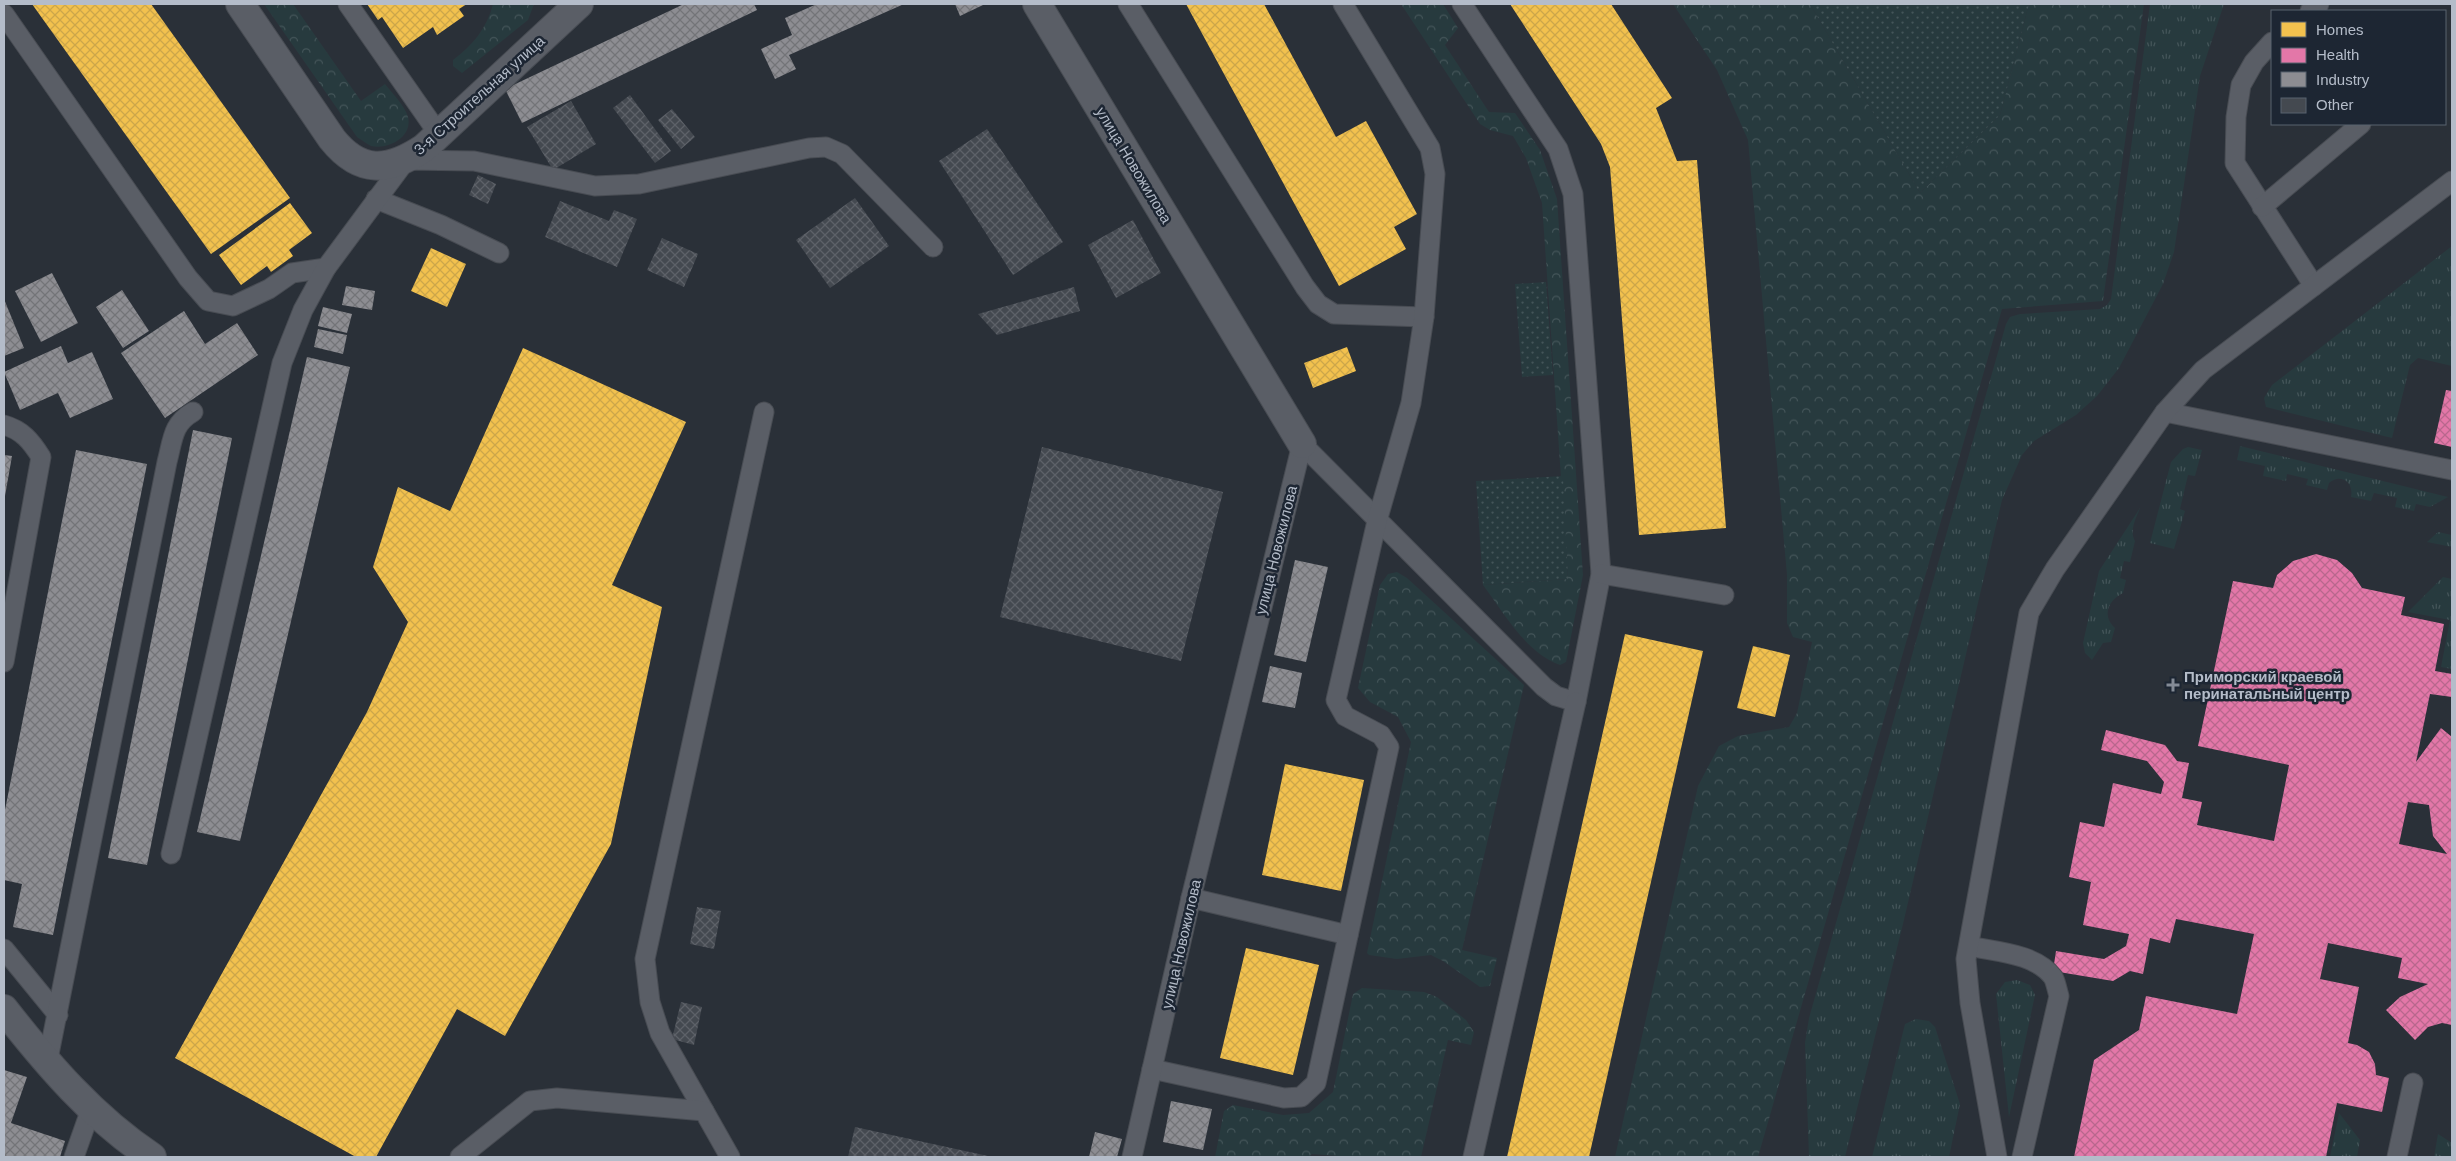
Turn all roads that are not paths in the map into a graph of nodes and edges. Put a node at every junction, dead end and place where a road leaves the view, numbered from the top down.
1 (240, 4) edge
2 (348, 4) edge
3 (579, 4) edge
4 (1037, 4) edge
5 (1128, 4) edge
6 (1343, 4) edge
7 (1462, 4) edge
8 (4, 14) edge
9 (2271, 43) edge
10 (2360, 125) edge
11 (438, 133) junction
12 (406, 160) junction
13 (2452, 181) edge
14 (376, 199) junction
15 (2262, 207) junction
16 (933, 247) dead end
17 (499, 253) dead end
18 (326, 268) junction
19 (2314, 286) junction
20 (1424, 317) junction
21 (193, 412) dead end
22 (764, 412) dead end
23 (2165, 412) junction
24 (4, 425) edge
25 (1302, 444) junction
26 (2452, 470) edge
27 (1377, 521) junction
28 (1600, 574) junction
29 (1724, 595) dead end
30 (4, 662) edge
31 (1576, 702) junction
32 (171, 854) dead end
33 (1191, 898) junction
34 (1348, 935) junction
35 (1969, 946) junction
36 (4, 948) edge
37 (4, 1009) edge
38 (58, 1015) junction
39 (47, 1064) junction
40 (1152, 1069) junction
41 (2413, 1083) dead end
42 (91, 1109) junction
43 (704, 1111) junction
44 (74, 1157) edge
45 (152, 1157) edge
46 (460, 1157) edge
47 (730, 1157) edge
48 (1132, 1157) edge
49 (1474, 1157) edge
50 (1997, 1157) edge
51 (2022, 1157) edge
52 (2397, 1157) edge

1 - 12 street, 3-я Строительная улица
2 - 11 lane
3 - 11 street, 3-я Строительная улица
4 - 25 street, улица Новожилова
5 - 20 lane
6 - 20 lane
7 - 28 lane
8 - 18 lane
9 - 15 lane
10 - 15 lane
11 - 12 street, 3-я Строительная улица
12 - 14 lane
12 - 16 lane
13 - 19 lane
14 - 17 lane
14 - 18 lane
15 - 19 lane
18 - 32 lane
19 - 23 lane
20 - 27 lane
21 - 38 lane
22 - 43 lane
23 - 26 lane
23 - 35 lane
24 - 30 lane
25 - 27 lane
25 - 33 lane, улица Новожилова
27 - 31 lane
27 - 34 lane
28 - 29 lane
28 - 31 lane
31 - 49 lane
33 - 34 lane
33 - 40 lane, улица Новожилова
34 - 40 lane
35 - 50 lane
35 - 51 lane
36 - 38 lane
37 - 39 street
38 - 39 lane
39 - 42 street
40 - 48 lane, улица Новожилова
41 - 52 lane
42 - 44 lane
42 - 45 street
43 - 46 lane
43 - 47 lane

